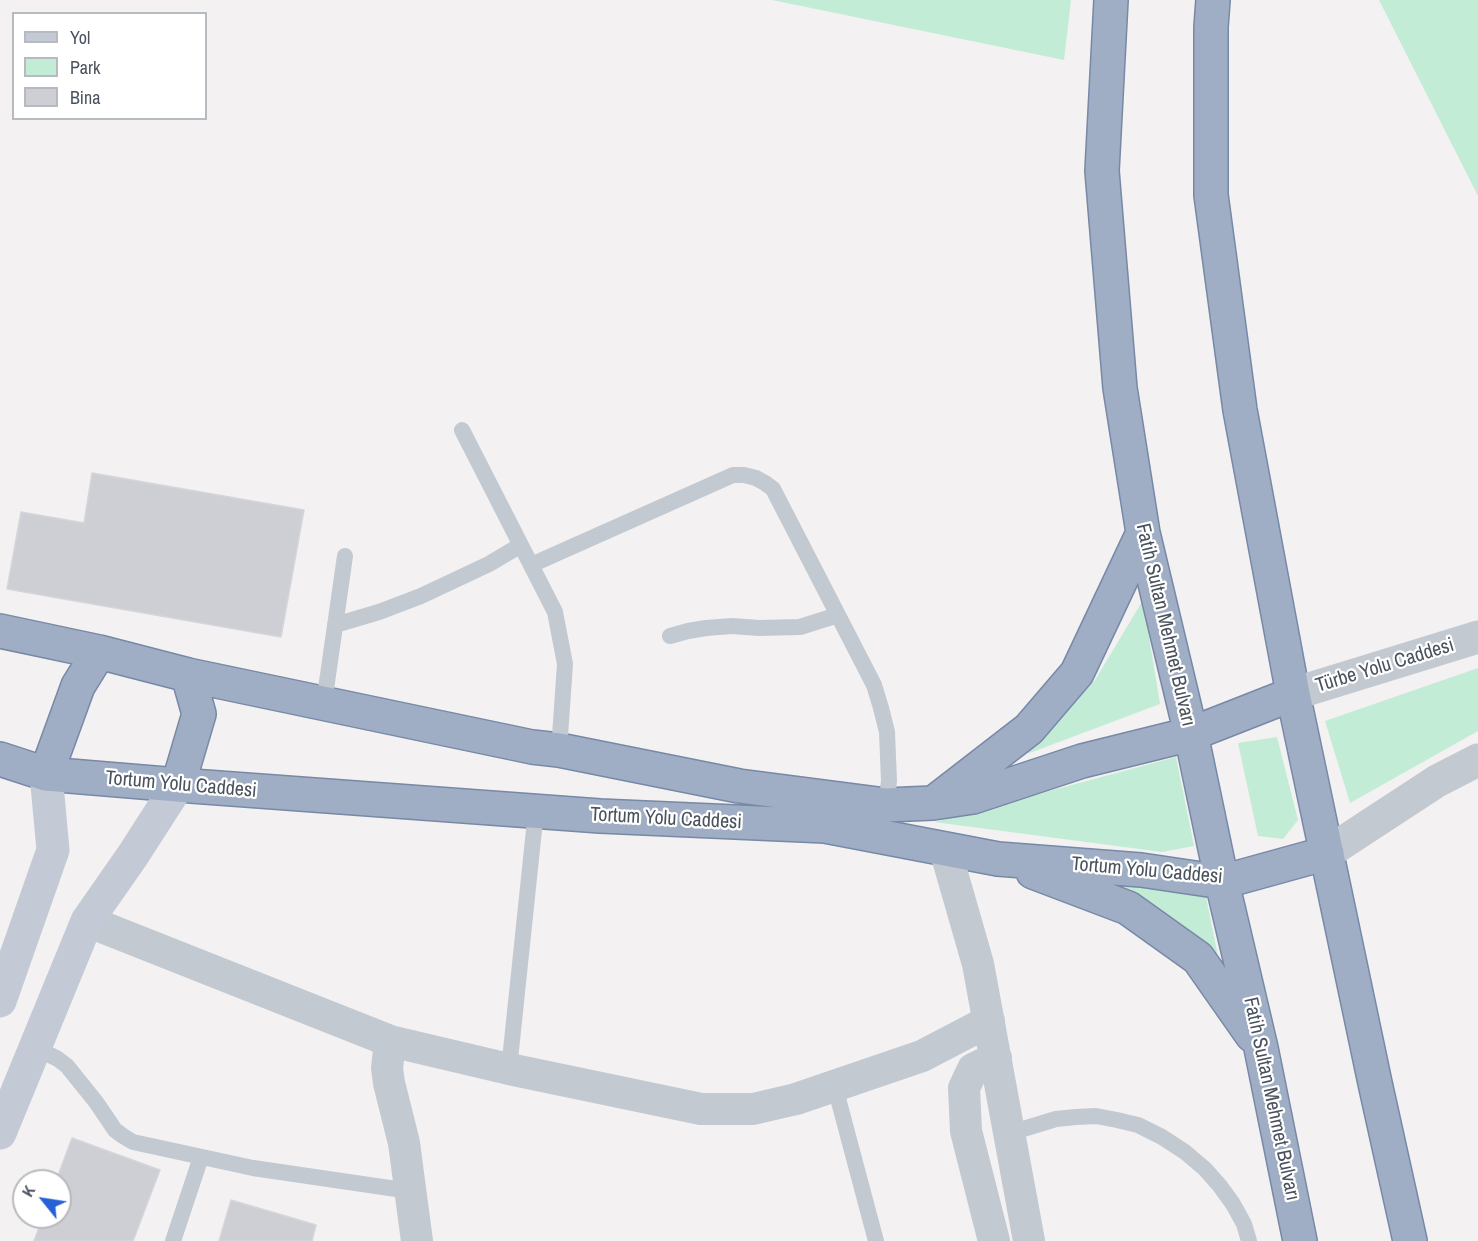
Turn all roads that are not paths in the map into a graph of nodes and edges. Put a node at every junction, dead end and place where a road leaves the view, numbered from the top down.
1 (1111, 0) edge
2 (1216, 9) edge
3 (462, 430) dead end
4 (1143, 533) junction
5 (521, 545) junction
6 (345, 556) dead end
7 (531, 565) junction
8 (838, 615) junction
9 (335, 625) junction
10 (0, 632) edge
11 (670, 636) dead end
12 (1478, 637) edge
13 (99, 652) junction
14 (188, 675) junction
15 (1293, 694) junction
16 (324, 703) junction
17 (1191, 734) junction
18 (559, 750) junction
19 (0, 759) edge
20 (1478, 760) edge
21 (46, 774) junction
22 (178, 785) junction
23 (933, 803) junction
24 (886, 805) junction
25 (536, 811) junction
26 (945, 849) junction
27 (1327, 854) junction
28 (998, 859) junction
29 (1222, 882) junction
30 (87, 921) junction
31 (0, 1001) edge
32 (989, 1021) junction
33 (390, 1041) junction
34 (1261, 1048) junction
35 (34, 1049) junction
36 (996, 1058) junction
37 (509, 1069) junction
38 (834, 1087) junction
39 (0, 1133) edge
40 (1010, 1133) junction
41 (201, 1157) junction
42 (410, 1191) junction
43 (173, 1241) edge
44 (417, 1241) edge
45 (876, 1241) edge
46 (994, 1241) edge
47 (1029, 1241) edge
48 (1249, 1241) edge
49 (1300, 1241) edge
50 (1410, 1241) edge

1 - 4 highway, Fatih Sultan Mehmet Bulvarı
2 - 15 highway
3 - 5 lane
4 - 17 highway, Fatih Sultan Mehmet Bulvarı
4 - 23 highway
5 - 7 lane
5 - 9 lane
6 - 9 lane
7 - 8 lane
7 - 18 lane
8 - 11 lane
8 - 24 lane
9 - 16 lane
10 - 13 highway, Tortum Yolu Caddesi
12 - 15 street, Türbe Yolu Caddesi
13 - 14 highway, Tortum Yolu Caddesi
13 - 21 highway
14 - 16 highway, Tortum Yolu Caddesi
14 - 22 highway
15 - 17 highway, Tortum Yolu Caddesi
15 - 27 highway
16 - 18 highway, Tortum Yolu Caddesi
17 - 23 highway, Tortum Yolu Caddesi
17 - 29 highway, Fatih Sultan Mehmet Bulvarı
18 - 24 highway, Tortum Yolu Caddesi
19 - 21 highway, Tortum Yolu Caddesi
20 - 27 street
21 - 22 highway, Tortum Yolu Caddesi
21 - 31 main road
22 - 25 highway, Tortum Yolu Caddesi
22 - 30 main road
23 - 24 highway, Tortum Yolu Caddesi
25 - 26 highway, Tortum Yolu Caddesi
25 - 37 lane
26 - 28 highway, Tortum Yolu Caddesi
26 - 32 street
27 - 29 highway, Tortum Yolu Caddesi
27 - 50 highway
28 - 29 highway, Tortum Yolu Caddesi
28 - 34 highway
29 - 34 highway, Fatih Sultan Mehmet Bulvarı
30 - 33 street
30 - 35 main road
32 - 36 street
32 - 38 street
33 - 37 street
33 - 42 street
34 - 49 highway, Fatih Sultan Mehmet Bulvarı
35 - 39 main road
35 - 41 lane
36 - 40 street
36 - 46 street
37 - 38 street
38 - 45 lane
40 - 47 street
40 - 48 lane
41 - 42 lane
41 - 43 lane
42 - 44 street

